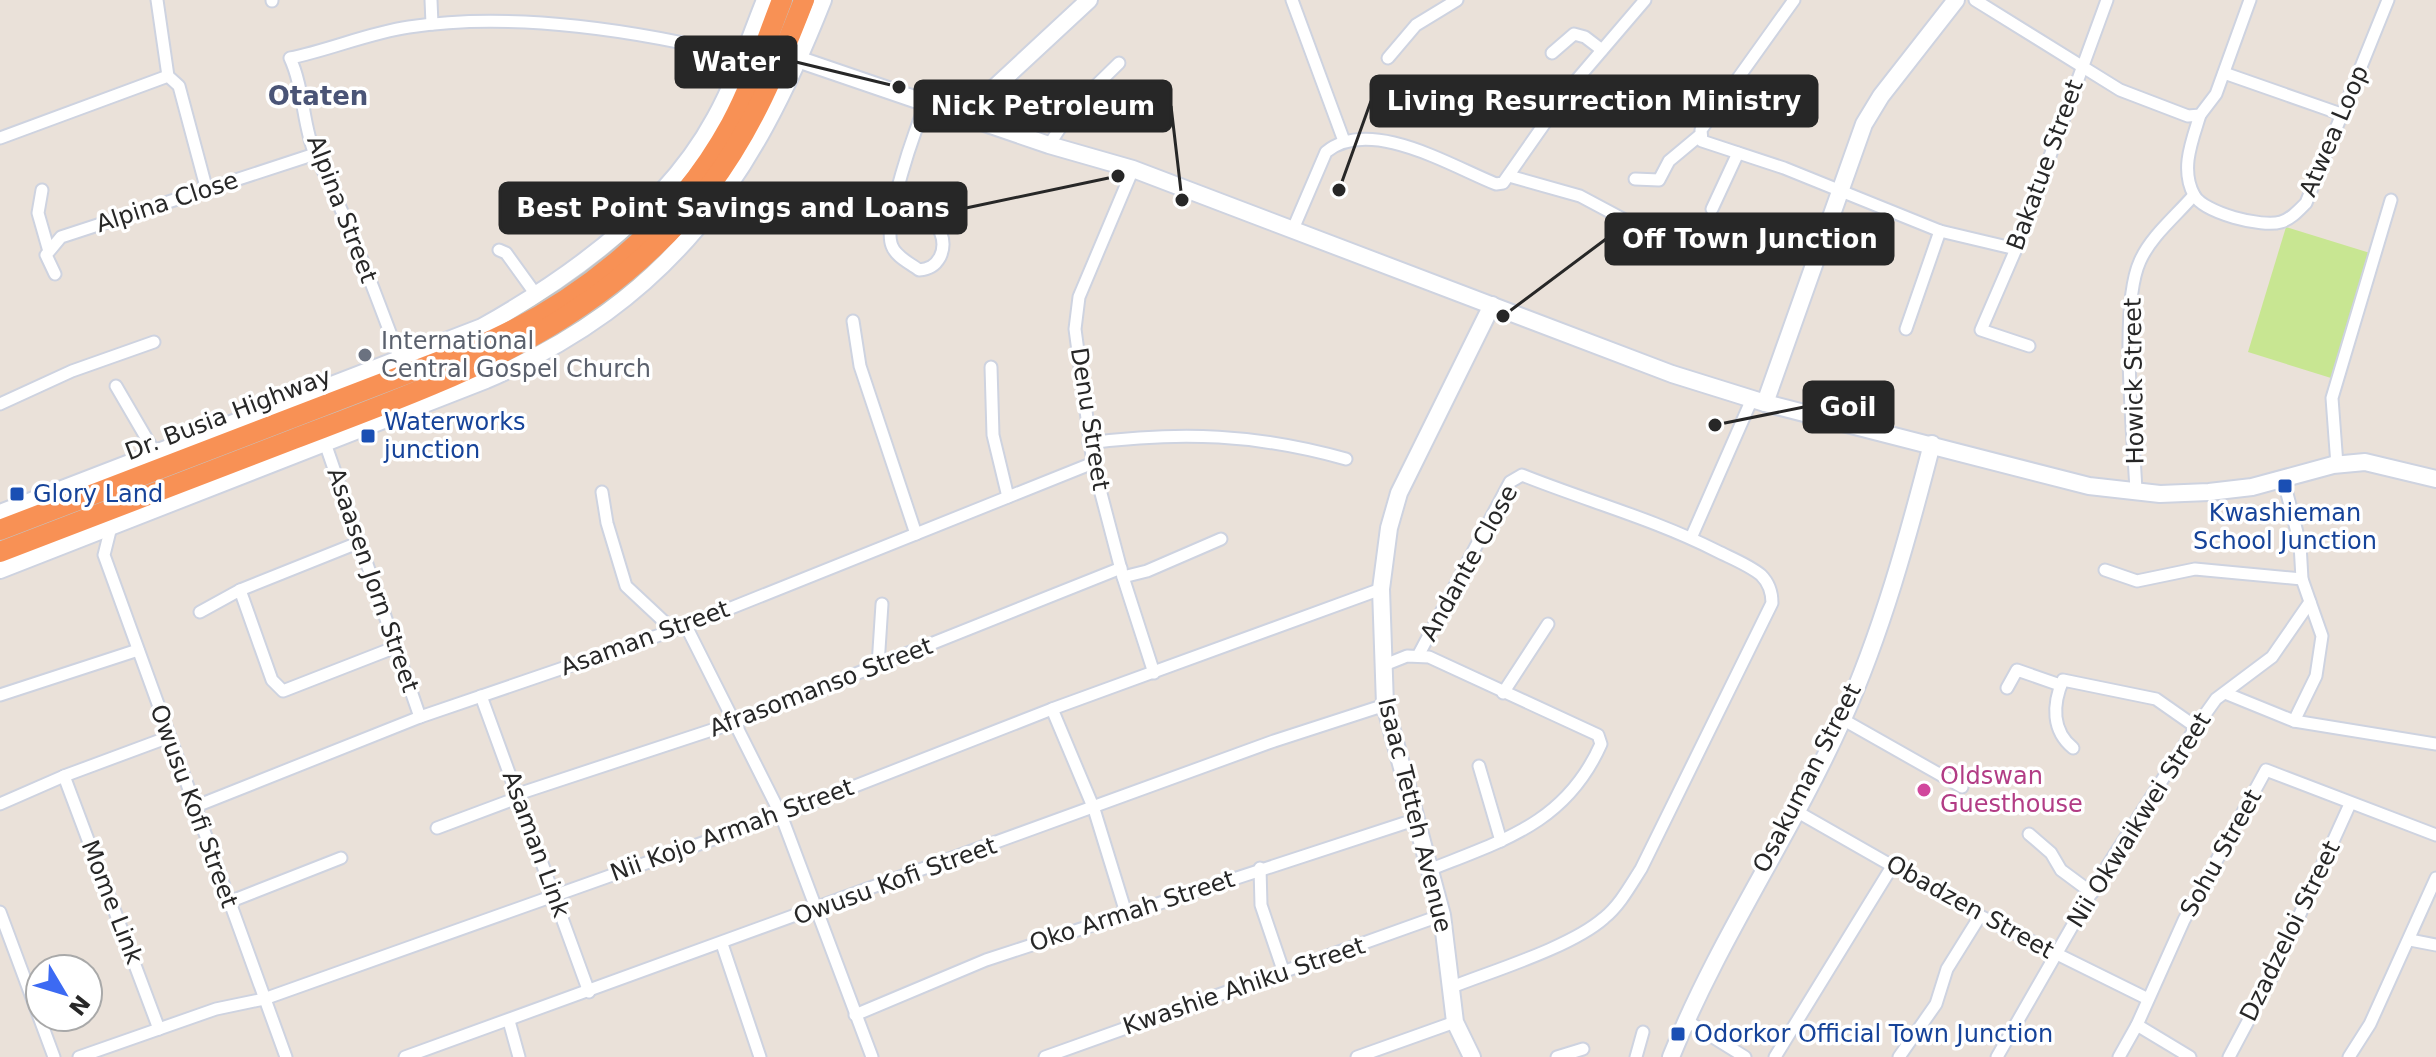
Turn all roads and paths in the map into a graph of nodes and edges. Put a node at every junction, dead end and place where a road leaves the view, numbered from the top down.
1 (157, 0) edge
2 (431, 0) edge
3 (765, 0) edge
4 (782, 0) edge
5 (796, 0) edge
6 (804, 0) edge
7 (823, 0) edge
8 (1089, 0) edge
9 (1292, 0) edge
10 (1457, 0) edge
11 (1645, 0) edge
12 (1794, 0) edge
13 (1956, 0) edge
14 (1975, 0) edge
15 (2107, 0) edge
16 (2250, 0) edge
17 (2388, 0) edge
18 (1988, 4) edge
19 (432, 24) junction
20 (1602, 50) junction
21 (782, 53) junction
22 (1552, 53) dead end
23 (744, 57) junction
24 (1388, 58) dead end
25 (1119, 63) dead end
26 (823, 67) junction
27 (2080, 67) junction
28 (2224, 73) junction
29 (168, 76) junction
30 (788, 84) junction
31 (927, 102) junction
32 (966, 114) junction
33 (2341, 114) junction
34 (2200, 115) junction
35 (1699, 136) junction
36 (0, 138) edge
37 (1344, 141) junction
38 (1049, 145) junction
39 (1738, 153) junction
40 (315, 154) junction
41 (1133, 169) junction
42 (1509, 176) junction
43 (1635, 179) dead end
44 (206, 187) junction
45 (898, 189) junction
46 (42, 190) dead end
47 (1839, 191) junction
48 (2194, 195) junction
49 (2391, 200) dead end
50 (1712, 209) dead end
51 (1625, 220) dead end
52 (1293, 229) junction
53 (1940, 231) junction
54 (48, 248) junction
55 (2016, 249) junction
56 (499, 250) dead end
57 (55, 274) dead end
58 (537, 296) junction
59 (1492, 305) junction
60 (853, 321) dead end
61 (572, 326) junction
62 (1906, 329) dead end
63 (154, 342) dead end
64 (2029, 346) dead end
65 (400, 359) junction
66 (991, 367) dead end
67 (351, 376) junction
68 (116, 386) dead end
69 (372, 387) junction
70 (1758, 401) junction
71 (0, 404) edge
72 (325, 443) junction
73 (1089, 443) junction
74 (1932, 444) junction
75 (1346, 459) dead end
76 (159, 460) junction
77 (1093, 463) junction
78 (2337, 465) junction
79 (2283, 478) junction
80 (2436, 479) edge
81 (602, 492) dead end
82 (2136, 492) junction
83 (1008, 497) junction
84 (49, 511) junction
85 (0, 513) edge
86 (111, 527) junction
87 (0, 530) edge
88 (58, 530) junction
89 (916, 534) junction
90 (82, 538) junction
91 (1691, 538) junction
92 (1221, 539) dead end
93 (360, 542) junction
94 (0, 552) edge
95 (104, 555) junction
96 (0, 570) edge
97 (2105, 570) dead end
98 (1122, 572) junction
99 (2302, 579) junction
100 (1381, 589) junction
101 (240, 590) junction
102 (2310, 602) junction
103 (882, 604) dead end
104 (200, 612) dead end
105 (1548, 624) dead end
106 (686, 626) junction
107 (672, 629) junction
108 (396, 647) junction
109 (138, 650) junction
110 (1419, 654) junction
111 (878, 665) junction
112 (1382, 666) junction
113 (1154, 673) junction
114 (2060, 685) junction
115 (2007, 688) dead end
116 (1503, 693) junction
117 (2225, 693) junction
118 (0, 695) edge
119 (481, 696) junction
120 (1385, 705) junction
121 (1052, 709) junction
122 (420, 717) junction
123 (1842, 719) junction
124 (2294, 721) junction
125 (733, 723) junction
126 (2196, 727) junction
127 (169, 737) junction
128 (2436, 744) edge
129 (2073, 748) dead end
130 (1479, 766) dead end
131 (64, 776) junction
132 (1962, 787) dead end
133 (519, 796) junction
134 (0, 804) edge
135 (2350, 804) junction
136 (194, 807) junction
137 (1094, 809) junction
138 (1796, 811) junction
139 (781, 815) junction
140 (1414, 820) junction
141 (437, 828) dead end
142 (2029, 834) dead end
143 (2436, 835) edge
144 (1501, 841) junction
145 (341, 858) dead end
146 (1893, 865) junction
147 (1260, 868) junction
148 (1429, 870) junction
149 (2436, 878) edge
150 (2092, 893) junction
151 (554, 895) junction
152 (229, 902) junction
153 (816, 909) junction
154 (0, 912) edge
155 (1126, 913) junction
156 (1442, 915) junction
157 (1980, 916) junction
158 (2410, 940) junction
159 (722, 944) junction
160 (2436, 945) edge
161 (2055, 955) junction
162 (1284, 973) junction
163 (1452, 987) junction
164 (589, 992) junction
165 (2146, 998) junction
166 (264, 999) junction
167 (855, 1015) junction
168 (509, 1021) junction
169 (1687, 1021) junction
170 (1455, 1022) junction
171 (2137, 1025) junction
172 (159, 1029) junction
173 (1643, 1032) dead end
174 (1583, 1049) dead end
175 (54, 1057) edge
176 (79, 1057) edge
177 (286, 1057) edge
178 (405, 1057) edge
179 (519, 1057) edge
180 (760, 1057) edge
181 (872, 1057) edge
182 (1045, 1057) edge
183 (1357, 1057) edge
184 (1472, 1057) edge
185 (1557, 1057) edge
186 (1636, 1057) edge
187 (1671, 1057) edge
188 (1745, 1057) edge
189 (1775, 1057) edge
190 (1899, 1057) edge
191 (1997, 1057) edge
192 (2119, 1057) edge
193 (2190, 1057) edge
194 (2229, 1057) edge
195 (2349, 1057) edge

1 - 29 street
2 - 19 street
3 - 23 street, Dr. Busia Highway
4 - 21 highway, Dr. Busia Highway
5 - 21 highway
6 - 21 highway, Dr. Busia Highway
7 - 21 street, Dr. Busia Highway
8 - 32 street
9 - 37 street
10 - 24 street
11 - 20 street
12 - 35 street
13 - 47 street
14 - 18 street
15 - 27 street, Bakatue Street
16 - 28 street
17 - 33 street, Atwea Loop
18 - 27 street
19 - 23 street
19 - 40 street, Alpina Street
20 - 22 street
20 - 42 street
21 - 26 street
21 - 30 street, Dr. Busia Highway
21 - 61 highway, Dr. Busia Highway
21 - 69 highway, Dr. Busia Highway
23 - 58 street, Dr. Busia Highway
25 - 38 street
26 - 30 street
26 - 31 street
27 - 34 street
27 - 55 street, Bakatue Street
28 - 33 street
28 - 34 street
29 - 36 street
29 - 44 street
30 - 61 street, Dr. Busia Highway
31 - 32 street
31 - 45 street
32 - 38 street
33 - 48 street, Atwea Loop
34 - 48 street
35 - 39 street
35 - 43 street
37 - 42 street
37 - 52 street
38 - 41 street
39 - 47 street
39 - 50 street
40 - 44 street, Alpina Close
40 - 65 street, Alpina Street
41 - 52 street
41 - 73 street, Denu Street
42 - 51 street
44 - 54 street, Alpina Close
45 - 45 street
46 - 54 street
47 - 53 street
47 - 70 street
48 - 82 street, Howick Street
49 - 78 street
52 - 59 street
53 - 55 street
53 - 62 street
54 - 57 street
55 - 64 street, Bakatue Street
56 - 58 street
58 - 65 street, Dr. Busia Highway
59 - 70 street
59 - 100 street, Isaac Tetteh Avenue
60 - 89 street
61 - 72 street, Dr. Busia Highway
61 - 88 highway, Dr. Busia Highway
63 - 71 street
65 - 67 street, Dr. Busia Highway
66 - 83 street
67 - 69 highway
67 - 76 street, Dr. Busia Highway
68 - 76 street
69 - 76 highway, Dr. Busia Highway
70 - 74 street
70 - 91 street
72 - 86 street, Dr. Busia Highway
72 - 93 street, Asaasen Jorn Street
73 - 75 street
73 - 77 street, Denu Street
74 - 82 street
74 - 123 street, Osakuman Street
76 - 84 highway, Dr. Busia Highway
76 - 85 street, Dr. Busia Highway
77 - 83 street, Asaman Street
77 - 98 street, Denu Street
78 - 79 street
78 - 80 street
79 - 82 street
79 - 99 street
81 - 107 street
83 - 89 street, Asaman Street
84 - 87 highway, Dr. Busia Highway
84 - 88 highway
86 - 90 street, Dr. Busia Highway
86 - 95 street
88 - 94 highway, Dr. Busia Highway
89 - 106 street, Asaman Street
90 - 95 street
90 - 96 street, Dr. Busia Highway
91 - 110 street, Andante Close
91 - 163 street
92 - 98 street, Afrasomanso Street
93 - 101 street
93 - 108 street, Asaasen Jorn Street
95 - 109 street, Owusu Kofi Street
97 - 99 street
98 - 111 street, Afrasomanso Street
98 - 113 street, Denu Street
99 - 102 street
100 - 112 street, Isaac Tetteh Avenue
100 - 113 street, Nii Kojo Armah Street
101 - 104 street
101 - 108 street
102 - 117 street
102 - 124 street
103 - 111 street
105 - 116 street
106 - 107 street, Asaman Street
106 - 125 street
107 - 119 street, Asaman Street
108 - 122 street, Asaasen Jorn Street
109 - 118 street
109 - 127 street, Owusu Kofi Street
110 - 112 street
110 - 116 street
111 - 125 street, Afrasomanso Street
112 - 120 street, Isaac Tetteh Avenue
113 - 121 street, Nii Kojo Armah Street
114 - 115 street
114 - 126 street
114 - 129 street
116 - 144 street
117 - 124 street, Nii Okwaikwei Street
117 - 126 street, Nii Okwaikwei Street
119 - 122 street, Asaman Street
119 - 133 street, Asaman Link
120 - 137 street, Owusu Kofi Street
120 - 140 street, Isaac Tetteh Avenue
121 - 137 street
121 - 139 street, Nii Kojo Armah Street
122 - 136 street, Asaman Street
123 - 132 street
123 - 138 street, Osakuman Street
124 - 128 street, Nii Okwaikwei Street
125 - 133 street, Afrasomanso Street
125 - 139 street
126 - 150 street, Nii Okwaikwei Street
127 - 131 street
127 - 136 street, Owusu Kofi Street
130 - 144 street
131 - 134 street
131 - 172 street, Mome Link
133 - 141 street, Afrasomanso Street
133 - 151 street, Asaman Link
135 - 143 street, Sohu Street
135 - 165 street, Sohu Street
135 - 194 street, Dzadzeloi Street
136 - 152 street, Owusu Kofi Street
137 - 153 street, Owusu Kofi Street
137 - 155 street
138 - 146 street, Obadzen Street
138 - 169 street, Osakuman Street
139 - 151 street, Nii Kojo Armah Street
139 - 153 street
140 - 147 street, Oko Armah Street
140 - 148 street, Isaac Tetteh Avenue
142 - 150 street
144 - 148 street
145 - 152 street
146 - 157 street, Obadzen Street
146 - 189 street
147 - 155 street, Oko Armah Street
147 - 162 street
148 - 156 street, Isaac Tetteh Avenue
149 - 158 street
150 - 161 street, Nii Okwaikwei Street
151 - 164 street, Asaman Link
151 - 166 street, Nii Kojo Armah Street
152 - 166 street, Owusu Kofi Street
153 - 159 street, Owusu Kofi Street
153 - 167 street
154 - 175 street
155 - 167 street, Oko Armah Street
156 - 162 street, Kwashie Ahiku Street
156 - 163 street, Isaac Tetteh Avenue
157 - 161 street, Obadzen Street
157 - 190 street
158 - 160 street
158 - 195 street
159 - 164 street, Owusu Kofi Street
159 - 180 street
161 - 165 street, Obadzen Street
161 - 191 street, Nii Okwaikwei Street
162 - 182 street, Kwashie Ahiku Street
163 - 170 street, Isaac Tetteh Avenue
164 - 168 street, Owusu Kofi Street
165 - 171 street, Sohu Street
166 - 172 street, Nii Kojo Armah Street
166 - 177 street, Owusu Kofi Street
167 - 181 street
168 - 178 street, Owusu Kofi Street
168 - 179 street
169 - 187 street, Osakuman Street
169 - 188 street
170 - 183 street
170 - 184 street, Isaac Tetteh Avenue
171 - 192 street, Sohu Street
171 - 193 street
172 - 176 street, Nii Kojo Armah Street
173 - 186 street
174 - 185 street

